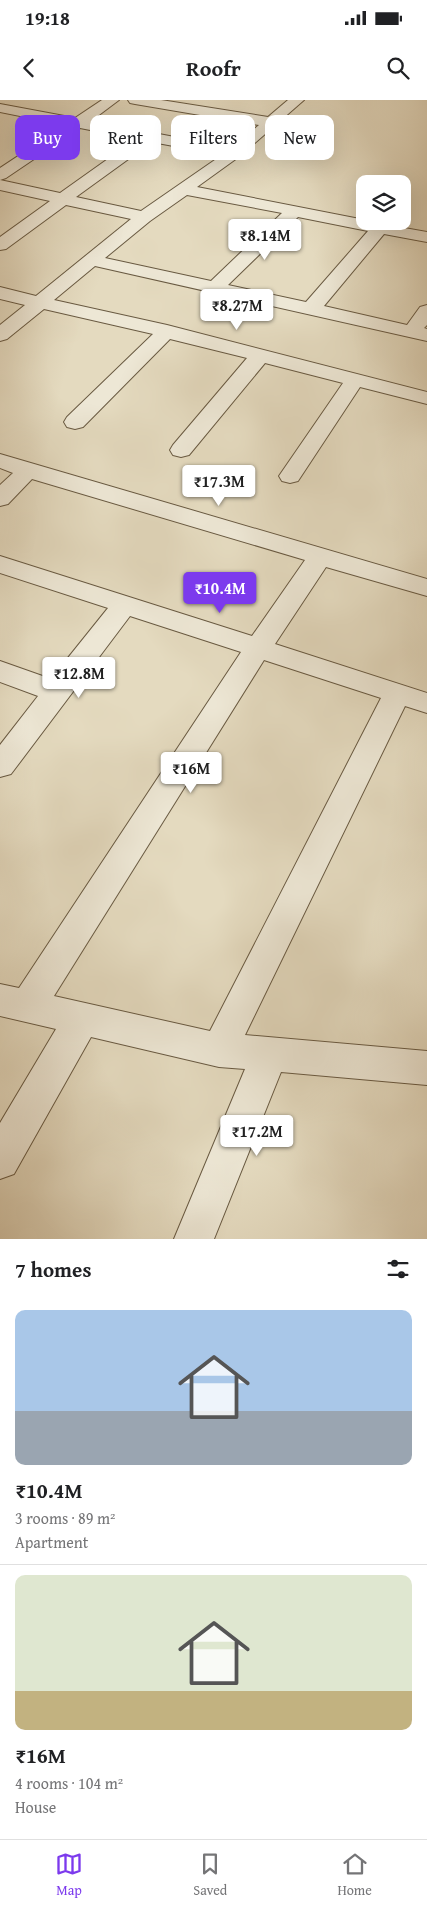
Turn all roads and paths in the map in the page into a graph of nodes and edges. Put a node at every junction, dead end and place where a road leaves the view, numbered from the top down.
1 (112, 100) edge
2 (135, 100) edge
3 (297, 100) edge
4 (188, 104) edge
5 (3, 110) edge
6 (32, 115) edge
7 (279, 115) edge
8 (265, 121) edge
9 (80, 122) edge
10 (265, 126) edge
11 (255, 135) edge
12 (22, 160) edge
13 (116, 160) edge
14 (225, 160) edge
15 (0, 175) edge
16 (0, 186) edge
17 (183, 189) junction
18 (62, 199) junction
19 (294, 211) junction
20 (144, 217) junction
21 (356, 223) edge
22 (378, 230) edge
23 (390, 230) edge
24 (427, 237) edge
25 (0, 245) edge
26 (91, 260) junction
27 (214, 288) junction
28 (0, 293) edge
29 (38, 302) junction
30 (311, 309) junction
31 (427, 311) edge
32 (167, 331) junction
33 (420, 333) edge
34 (0, 335) edge
35 (260, 355) junction
36 (355, 380) junction
37 (427, 398) edge
38 (75, 422) dead end
39 (181, 450) dead end
40 (0, 460) edge
41 (28, 470) junction
42 (290, 476) dead end
43 (0, 499) edge
44 (320, 556) junction
45 (0, 564) edge
46 (427, 588) edge
47 (124, 605) junction
48 (258, 648) junction
49 (0, 671) edge
50 (57, 692) junction
51 (397, 694) junction
52 (427, 703) edge
53 (0, 766) edge
54 (14, 1004) edge
55 (82, 1019) junction
56 (219, 1050) junction
57 (270, 1054) junction
58 (427, 1068) edge
59 (0, 1160) edge
60 (194, 1239) edge

1 - 9 street
2 - 4 street
3 - 7 street
4 - 8 street
5 - 6 street
10 - 11 street
12 - 15 street
13 - 18 street
14 - 17 street
16 - 18 street
17 - 19 street
17 - 20 street
18 - 20 street
18 - 25 street
19 - 21 street
19 - 27 street
20 - 26 street
22 - 30 street
23 - 24 street
26 - 27 street
26 - 29 street
27 - 30 street
28 - 29 street
29 - 32 street
29 - 34 street
30 - 33 street
31 - 33 street
32 - 35 street
32 - 38 street
35 - 36 street
35 - 39 street
36 - 37 street
36 - 42 street
40 - 41 street
41 - 43 street
41 - 44 street
44 - 46 street
44 - 48 street
45 - 47 street
47 - 48 street
47 - 50 street
48 - 51 street
48 - 54 street
49 - 50 street
50 - 53 street
51 - 52 street
51 - 56 street
54 - 55 street
55 - 56 street
55 - 59 street
56 - 57 street
57 - 58 street
57 - 60 street

